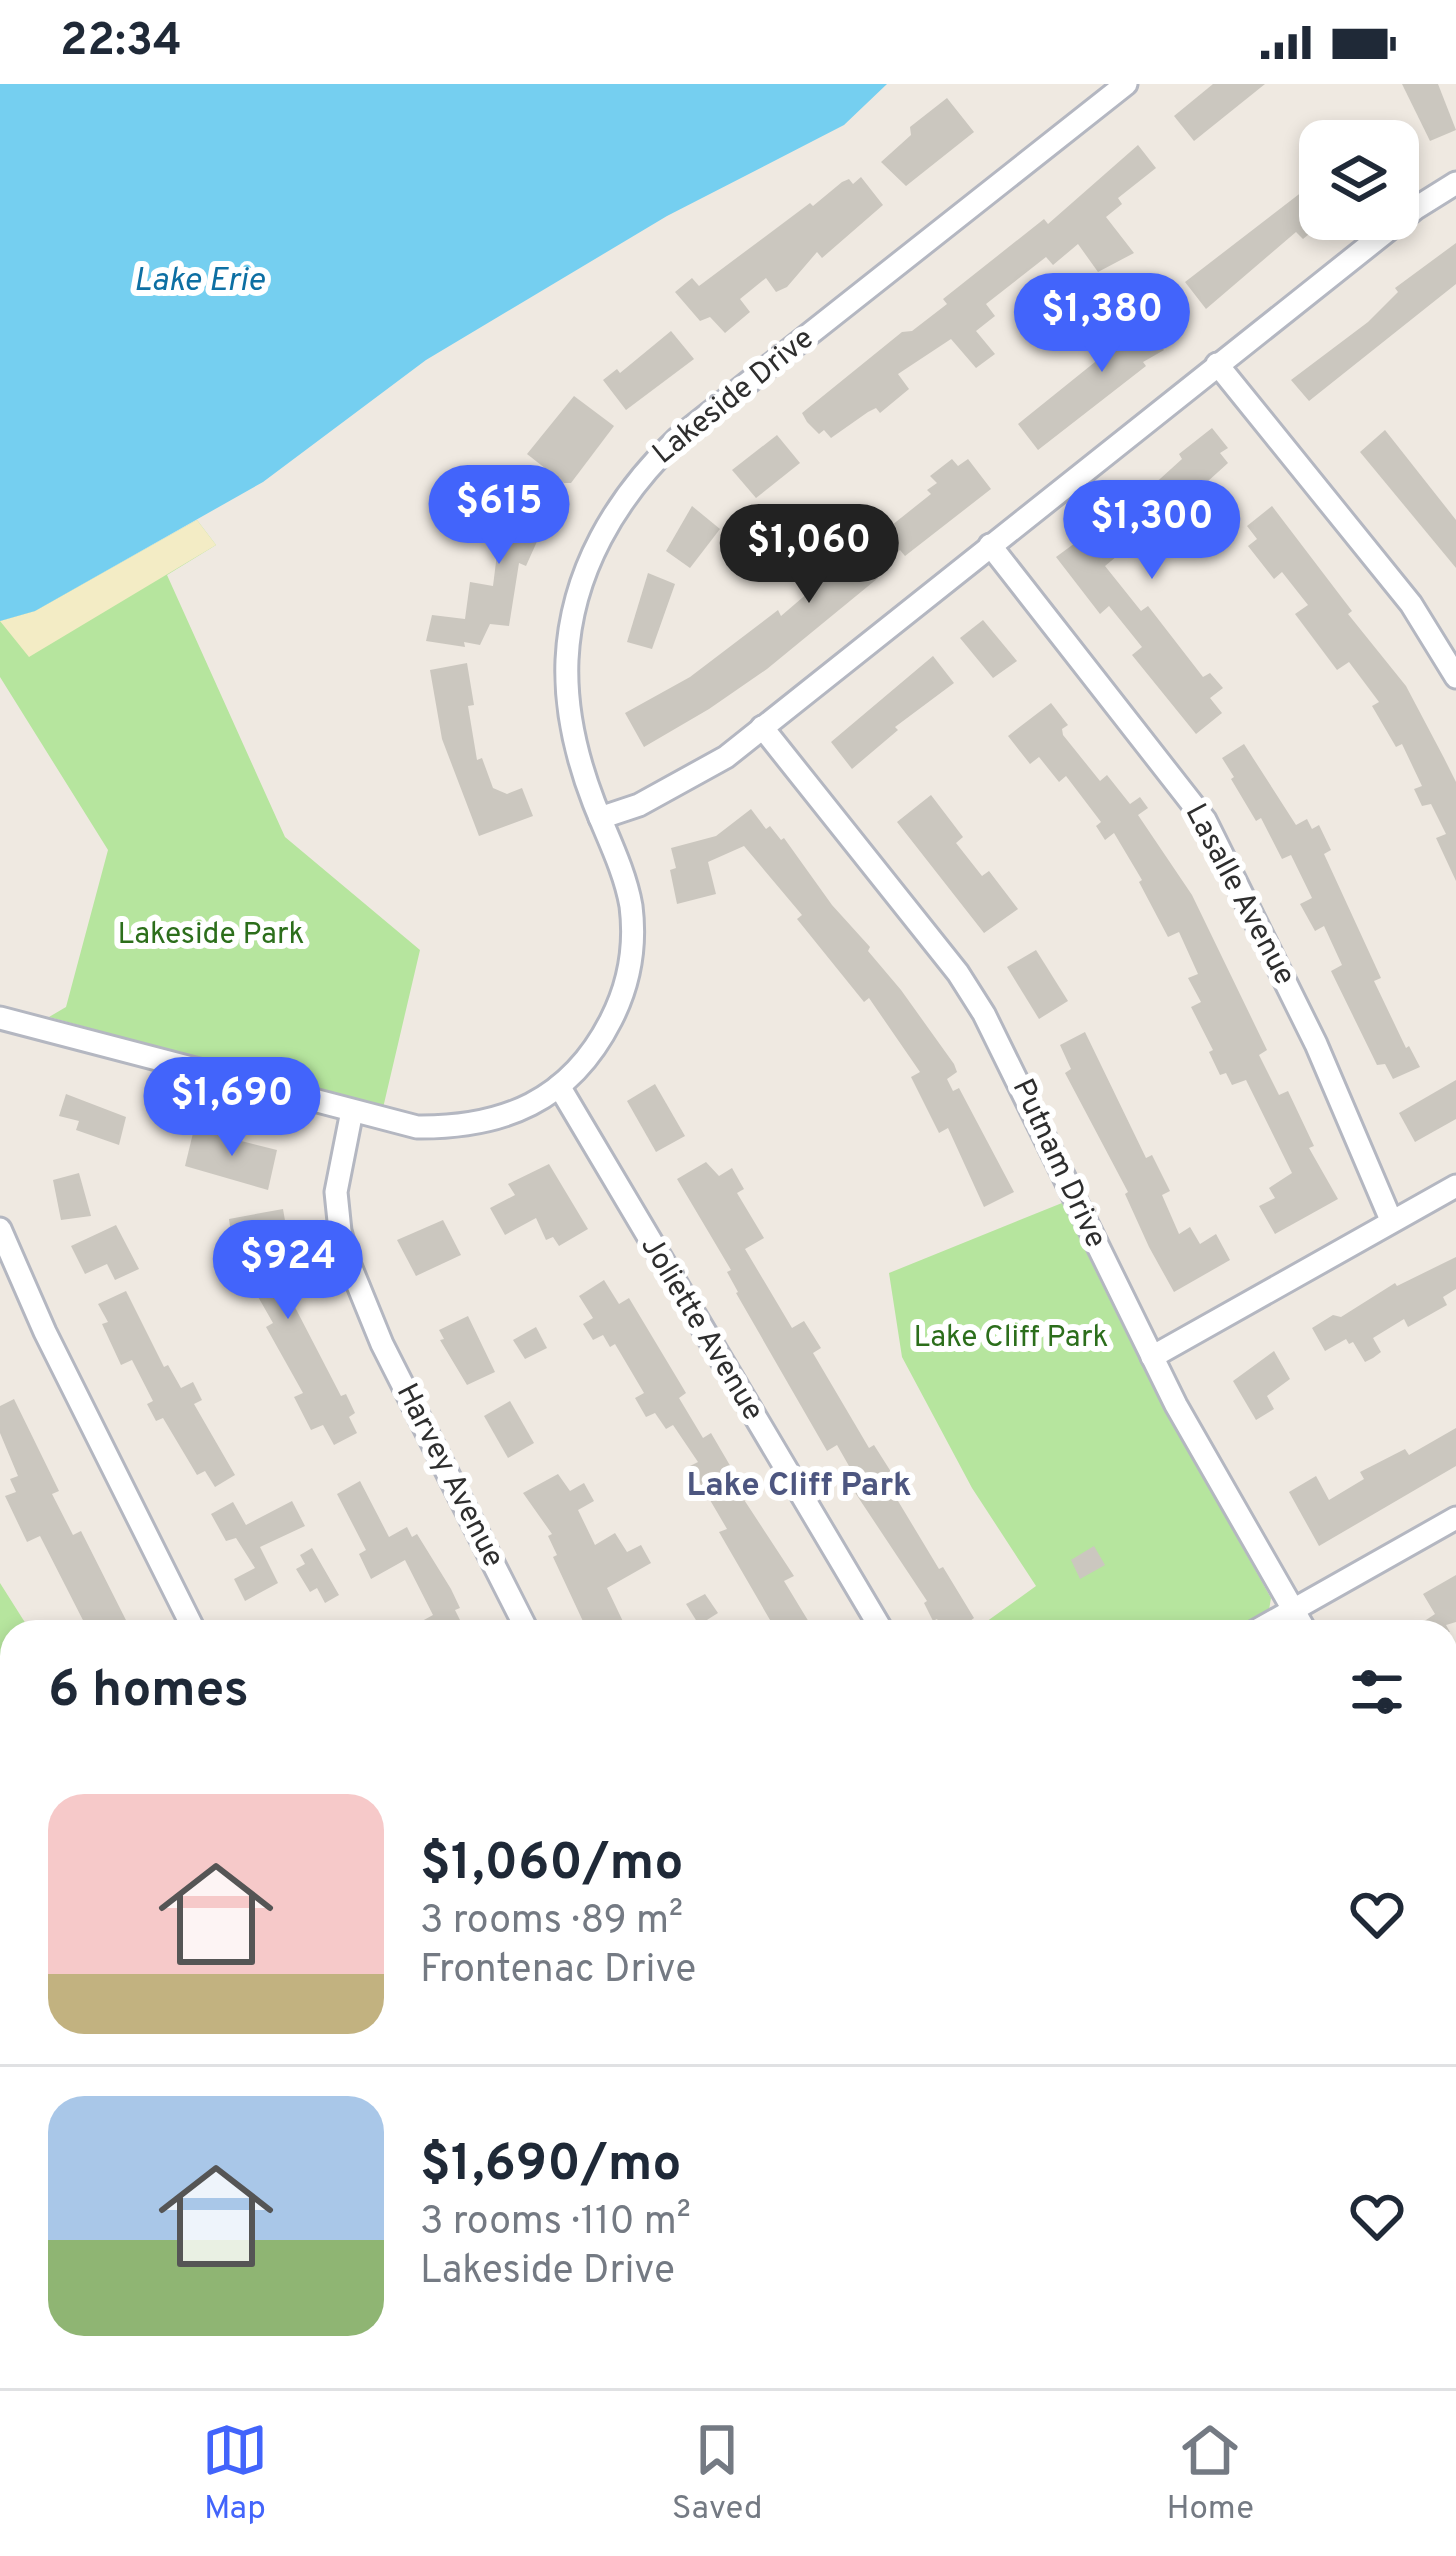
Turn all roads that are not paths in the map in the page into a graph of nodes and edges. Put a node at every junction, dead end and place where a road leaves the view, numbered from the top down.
1 (1126, 84) edge
2 (1456, 183) edge
3 (1217, 364) junction
4 (990, 545) junction
5 (1456, 677) edge
6 (761, 728) junction
7 (600, 818) junction
8 (1, 1024) edge
9 (559, 1086) junction
10 (352, 1111) junction
11 (1456, 1186) edge
12 (1391, 1220) junction
13 (0, 1229) edge
14 (1152, 1357) junction
15 (1456, 1518) edge
16 (1293, 1609) junction
17 (189, 1620) edge
18 (522, 1620) edge
19 (876, 1620) edge
20 (1274, 1620) edge
21 (1299, 1620) edge

1 - 7 street, Lakeside Drive
2 - 3 street
3 - 4 street
3 - 5 street
4 - 6 street
4 - 12 street, Lasalle Avenue
6 - 7 street
6 - 14 street, Putnam Drive
7 - 9 street, Lakeside Drive
8 - 10 street, Lakeside Drive
9 - 10 street, Lakeside Drive
9 - 19 street, Joliette Avenue
10 - 18 street, Harvey Avenue
11 - 12 street
12 - 14 street
13 - 17 street
14 - 16 street, Putnam Drive
15 - 16 street
16 - 20 street
16 - 21 street, Putnam Drive

